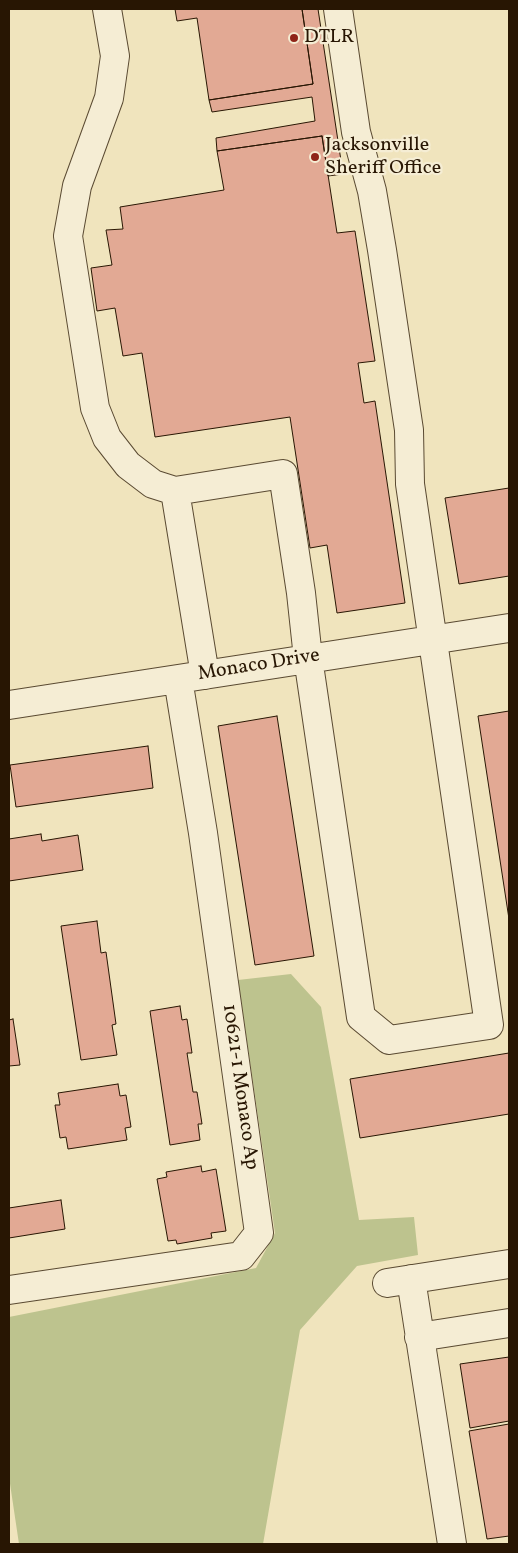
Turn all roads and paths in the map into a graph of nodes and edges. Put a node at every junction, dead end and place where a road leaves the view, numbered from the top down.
1 (108, 9) edge
2 (338, 9) edge
3 (175, 491) junction
4 (509, 628) edge
5 (432, 640) junction
6 (308, 658) junction
7 (205, 675) junction
8 (178, 679) junction
9 (9, 705) edge
10 (499, 1023) edge
11 (509, 1264) edge
12 (9, 1290) edge
13 (509, 1323) edge
14 (419, 1337) junction
15 (452, 1544) edge

1 - 3 street
2 - 5 street
3 - 6 street
3 - 7 street
4 - 5 street, Monaco Drive
5 - 6 street, Monaco Drive
5 - 10 street
6 - 7 street, Monaco Drive
6 - 10 street
7 - 8 street, Monaco Drive
8 - 9 street, Monaco Drive
8 - 12 street, 10621-1 Monaco Ap
11 - 14 street
13 - 14 street
14 - 15 street

